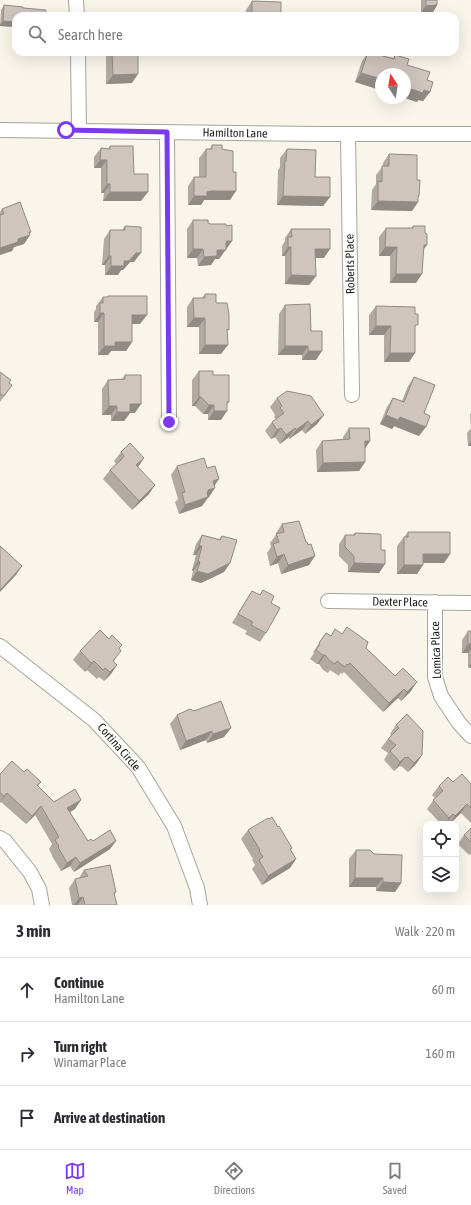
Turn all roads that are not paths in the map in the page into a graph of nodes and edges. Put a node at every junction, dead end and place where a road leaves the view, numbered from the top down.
1 (76, 0) edge
2 (77, 12) edge
3 (78, 56) edge
4 (0, 130) edge
5 (79, 130) junction
6 (167, 132) junction
7 (348, 134) junction
8 (471, 134) edge
9 (352, 395) dead end
10 (169, 422) dead end
11 (328, 601) dead end
12 (435, 602) junction
13 (471, 603) edge
14 (0, 646) edge
15 (471, 736) edge
16 (0, 838) edge
17 (42, 905) edge
18 (200, 905) edge

1 - 2 street
3 - 5 street
4 - 5 street, Hamilton Lane
5 - 6 street, Hamilton Lane
6 - 7 street, Hamilton Lane
6 - 10 street
7 - 8 street, Hamilton Lane
7 - 9 street, Roberts Place
11 - 12 street, Dexter Place
12 - 13 street, Dexter Place
12 - 15 street, Lomica Place
14 - 18 street, Cortina Circle
16 - 17 street

